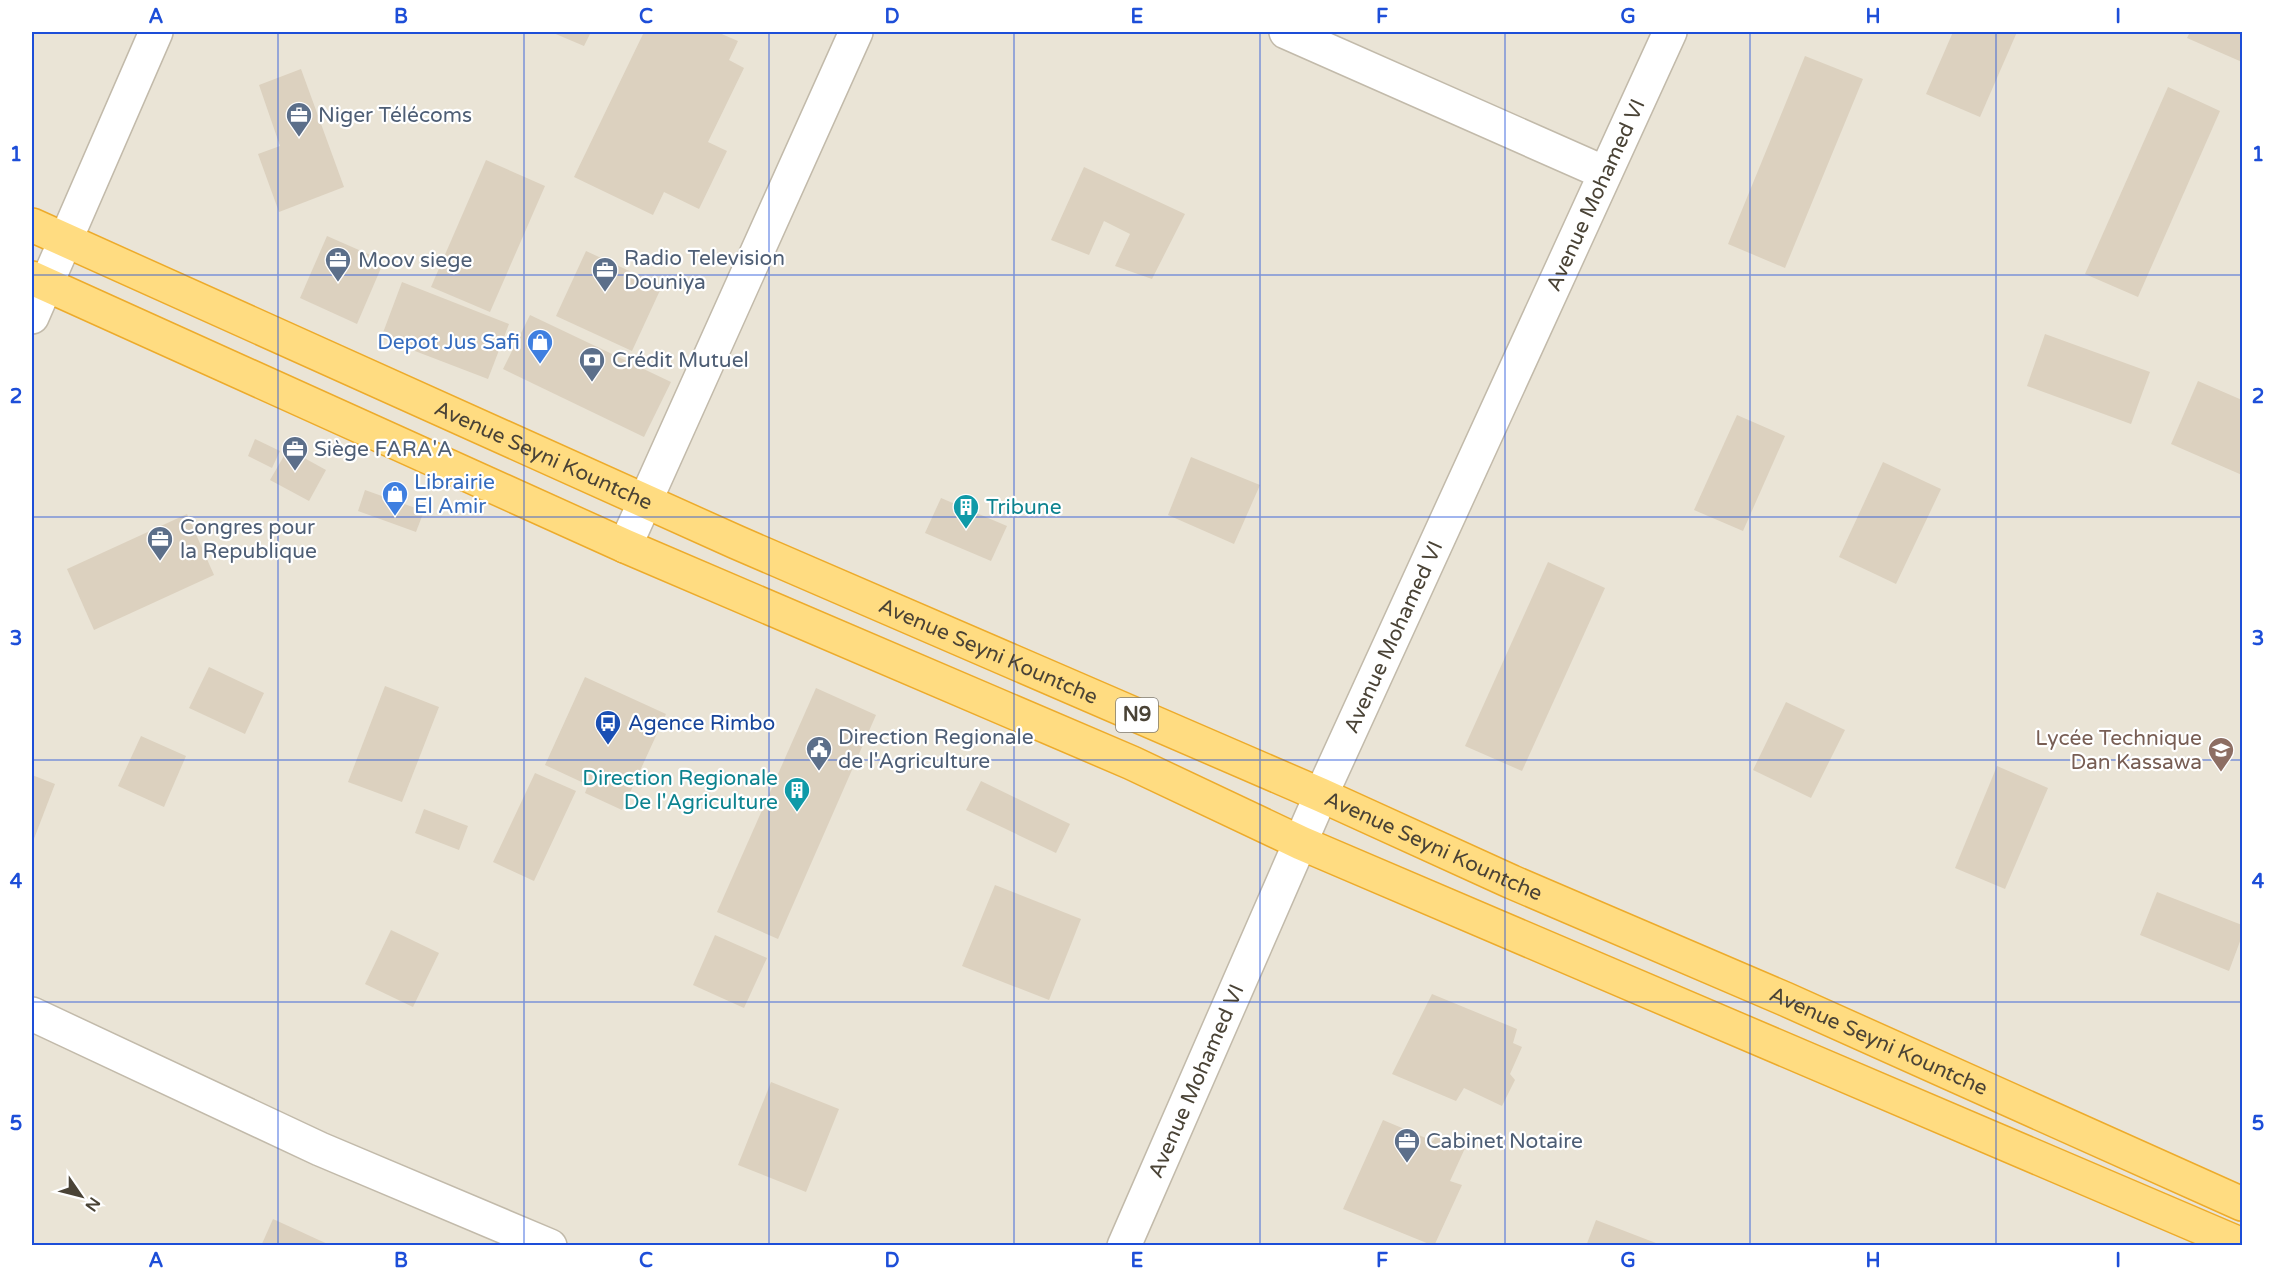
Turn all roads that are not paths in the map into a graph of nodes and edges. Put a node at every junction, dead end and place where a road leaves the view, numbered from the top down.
1 (156, 32) edge
2 (856, 32) edge
3 (1286, 32) edge
4 (1670, 32) edge
5 (1605, 173) junction
6 (32, 225) edge
7 (64, 239) junction
8 (39, 282) edge
9 (32, 317) edge
10 (644, 501) junction
11 (625, 546) junction
12 (1321, 795) junction
13 (1301, 843) junction
14 (1710, 968) junction
15 (1689, 1007) junction
16 (32, 1014) edge
17 (2242, 1204) edge
18 (550, 1245) edge
19 (1124, 1245) edge
20 (2242, 1245) edge

1 - 7 street
2 - 10 street
3 - 5 street
4 - 5 street, Avenue Mohamed VI
5 - 12 street, Avenue Mohamed VI
6 - 7 highway, Avenue Seyni Kountche / N9
7 - 8 street
7 - 10 highway, Avenue Seyni Kountche / N9
8 - 9 street
8 - 11 highway, Avenue Seyni Kountche / N9
10 - 11 street
10 - 12 highway, Avenue Seyni Kountche / N9
11 - 13 highway, Avenue Seyni Kountche / N9
12 - 13 street, Avenue Mohamed VI
12 - 14 highway, Avenue Seyni Kountche / N9
13 - 15 highway, Avenue Seyni Kountche / N9
13 - 19 street, Avenue Mohamed VI
14 - 15 highway
14 - 17 highway, Avenue Seyni Kountche / N9
15 - 20 highway, Avenue Seyni Kountche / N9
16 - 18 street

